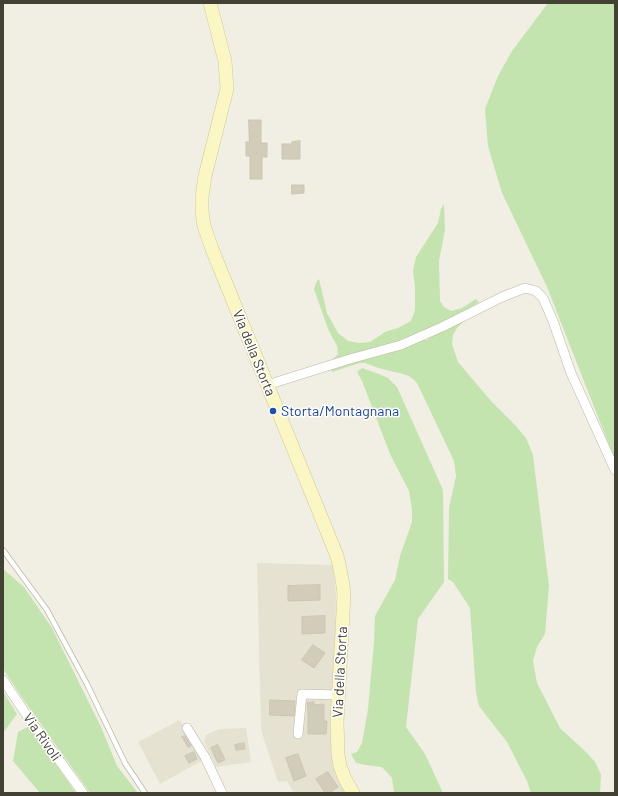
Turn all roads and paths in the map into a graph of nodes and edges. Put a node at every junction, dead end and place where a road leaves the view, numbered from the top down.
1 (210, 3) edge
2 (267, 385) junction
3 (615, 470) edge
4 (3, 550) edge
5 (3, 680) edge
6 (339, 695) junction
7 (187, 728) dead end
8 (298, 734) dead end
9 (83, 793) edge
10 (145, 793) edge
11 (222, 793) edge
12 (353, 793) edge

1 - 2 main road, Via della Storta
2 - 3 street
2 - 6 main road, Via della Storta
4 - 10 lane
5 - 9 street, Via Rivoli
6 - 8 street
6 - 12 main road, Via della Storta
7 - 11 street

